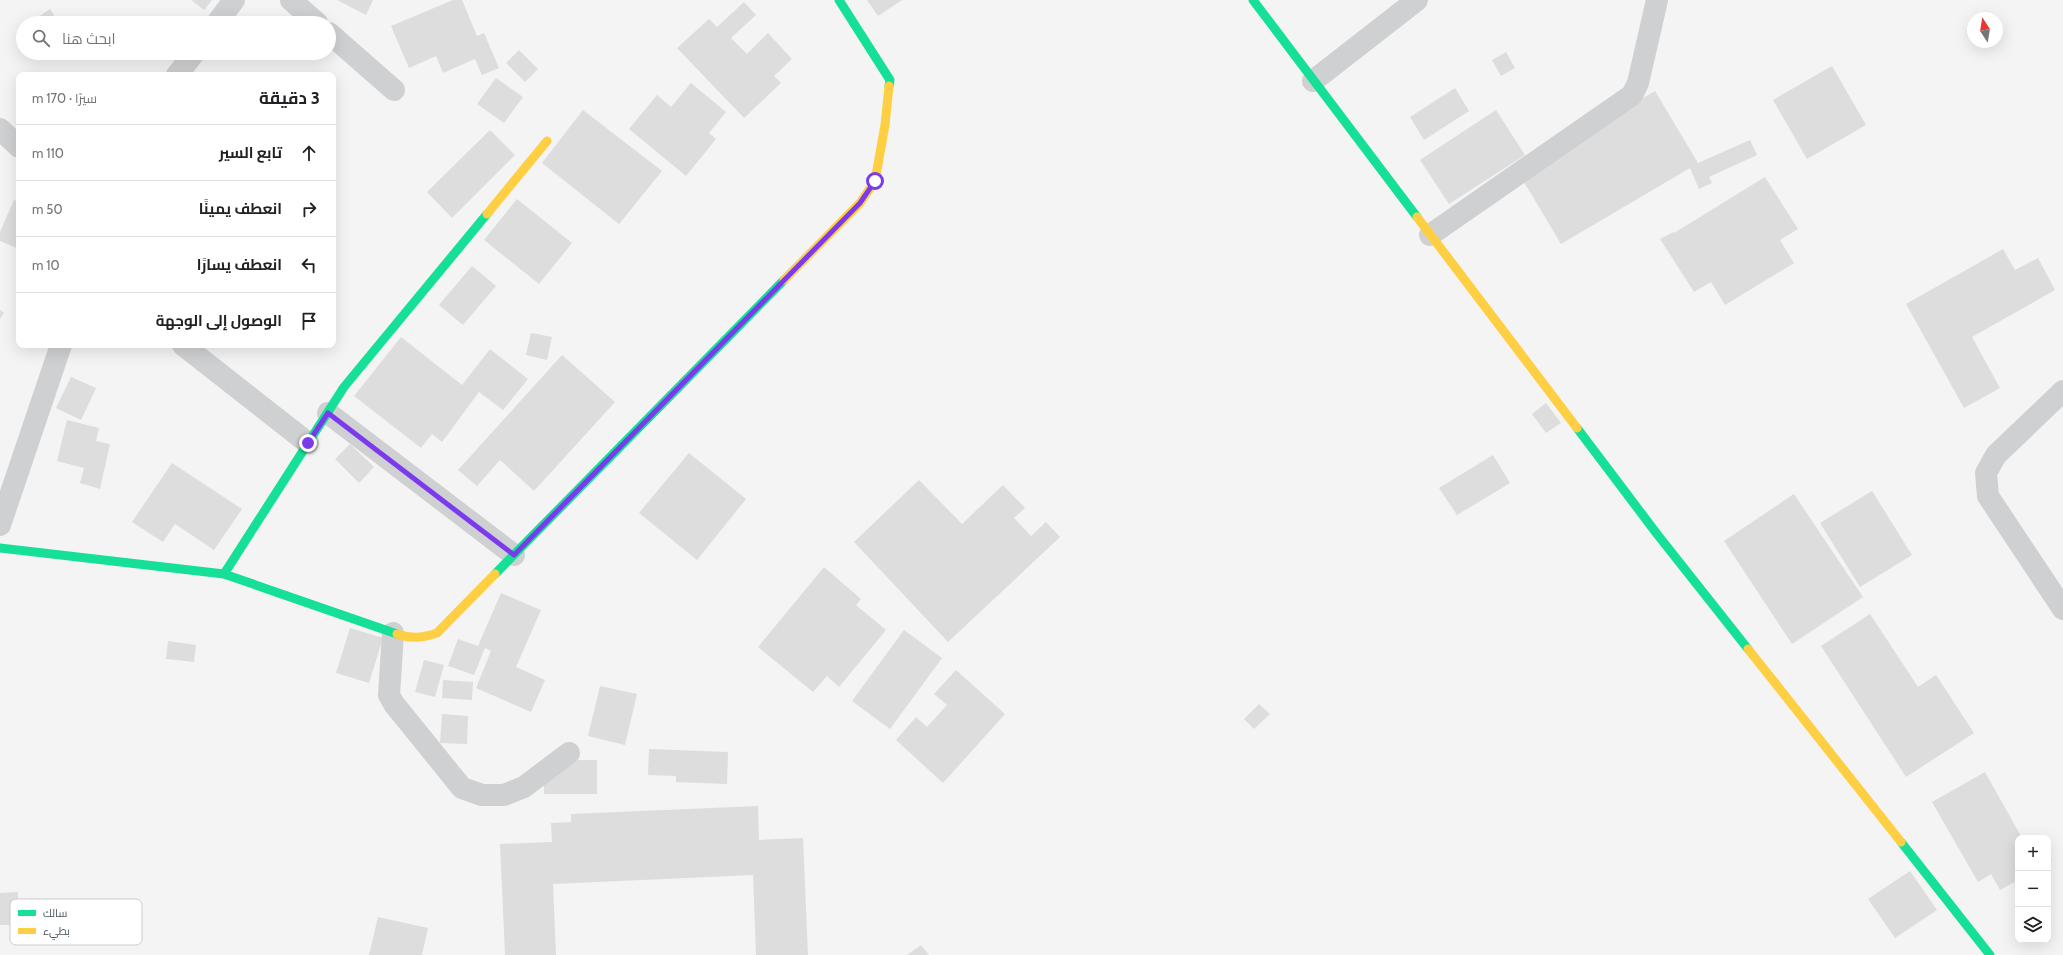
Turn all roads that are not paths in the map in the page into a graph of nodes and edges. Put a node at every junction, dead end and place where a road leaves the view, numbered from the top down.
1 (234, 0) edge
2 (291, 0) edge
3 (839, 0) edge
4 (1253, 0) edge
5 (1417, 0) edge
6 (1657, 0) edge
7 (222, 16) edge
8 (309, 16) edge
9 (336, 39) edge
10 (189, 60) edge
11 (179, 72) edge
12 (1313, 81) junction
13 (394, 90) dead end
14 (0, 129) edge
15 (547, 141) dead end
16 (16, 144) edge
17 (1430, 235) junction
18 (60, 348) edge
19 (187, 348) edge
20 (2063, 391) edge
21 (328, 413) junction
22 (308, 443) junction
23 (0, 525) edge
24 (0, 548) edge
25 (514, 555) junction
26 (224, 574) junction
27 (2063, 609) edge
28 (393, 632) junction
29 (569, 753) dead end
30 (1990, 955) edge

1 - 7 street
2 - 8 street
3 - 25 street
4 - 12 street
5 - 12 street
6 - 17 street
9 - 13 street
10 - 11 street
12 - 17 street
14 - 16 street
15 - 21 street
17 - 30 street
18 - 23 street
19 - 22 street
20 - 27 street
21 - 22 street
21 - 25 street
22 - 26 street
24 - 26 street
25 - 28 street
26 - 28 street
28 - 29 street

